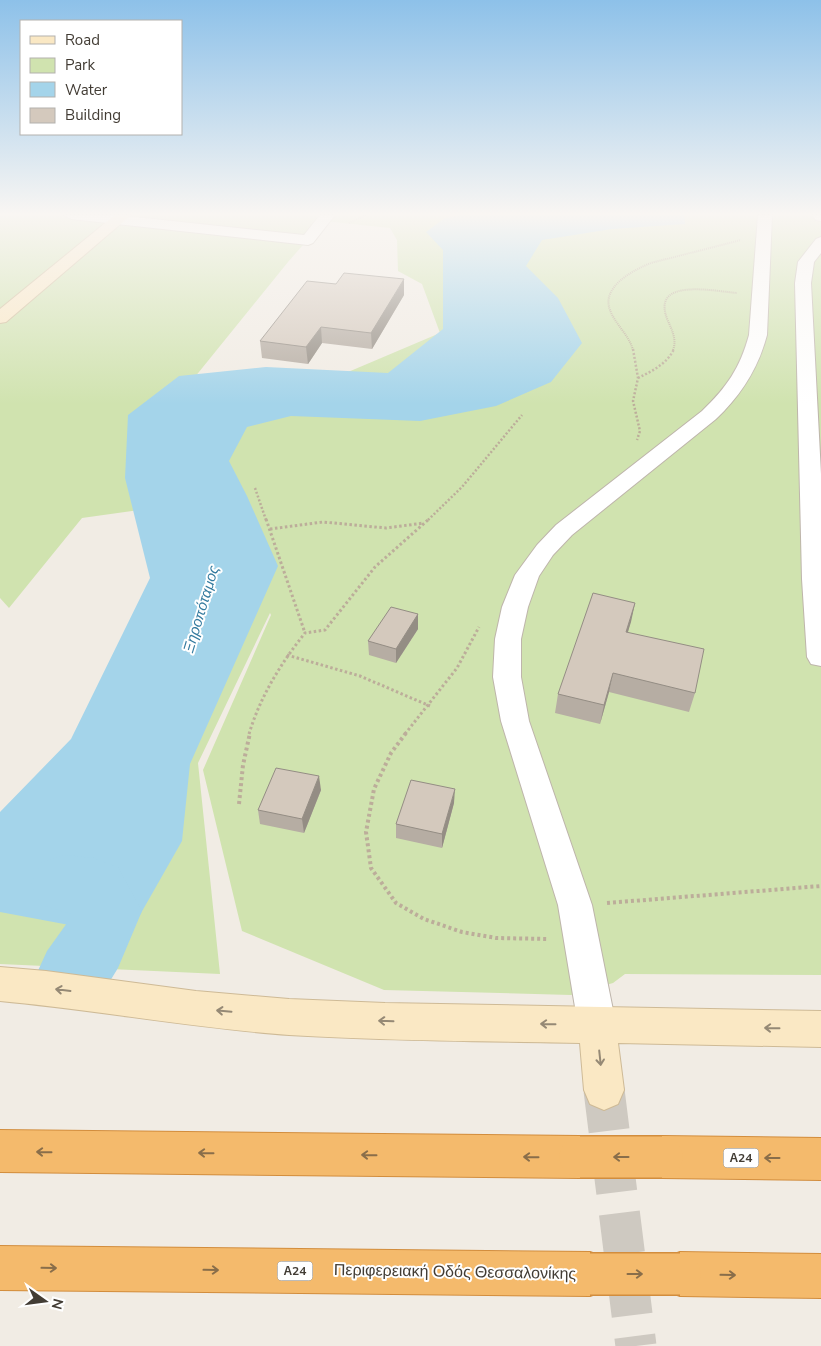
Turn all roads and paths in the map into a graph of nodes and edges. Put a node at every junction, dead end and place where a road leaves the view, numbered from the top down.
1 (49, 278) edge
2 (625, 278) edge
3 (761, 278) edge
4 (803, 278) edge
5 (740, 293) dead end
6 (0, 318) edge
7 (522, 415) dead end
8 (255, 488) dead end
9 (425, 523) junction
10 (270, 528) junction
11 (305, 633) junction
12 (287, 654) junction
13 (821, 657) edge
14 (430, 706) dead end
15 (239, 804) dead end
16 (821, 886) edge
17 (575, 905) junction
18 (0, 984) edge
19 (597, 1025) junction
20 (821, 1029) edge
21 (604, 1090) tunnel mouth
22 (0, 1151) edge
23 (821, 1159) edge
24 (0, 1268) edge
25 (821, 1276) edge

1 - 6 street
2 - 5 path
3 - 17 street
4 - 13 street
7 - 9 path
8 - 10 path
9 - 10 path
9 - 11 path
10 - 11 path
11 - 12 path
12 - 14 path
12 - 15 path
16 - 17 path
17 - 19 street
19 -> 18 street
20 -> 19 street
19 -> 21 street
23 -> 22 highway, Α24, bridge
24 -> 25 highway, Περιφερειακή Οδός Θεσσαλονίκης / Α24, bridge

